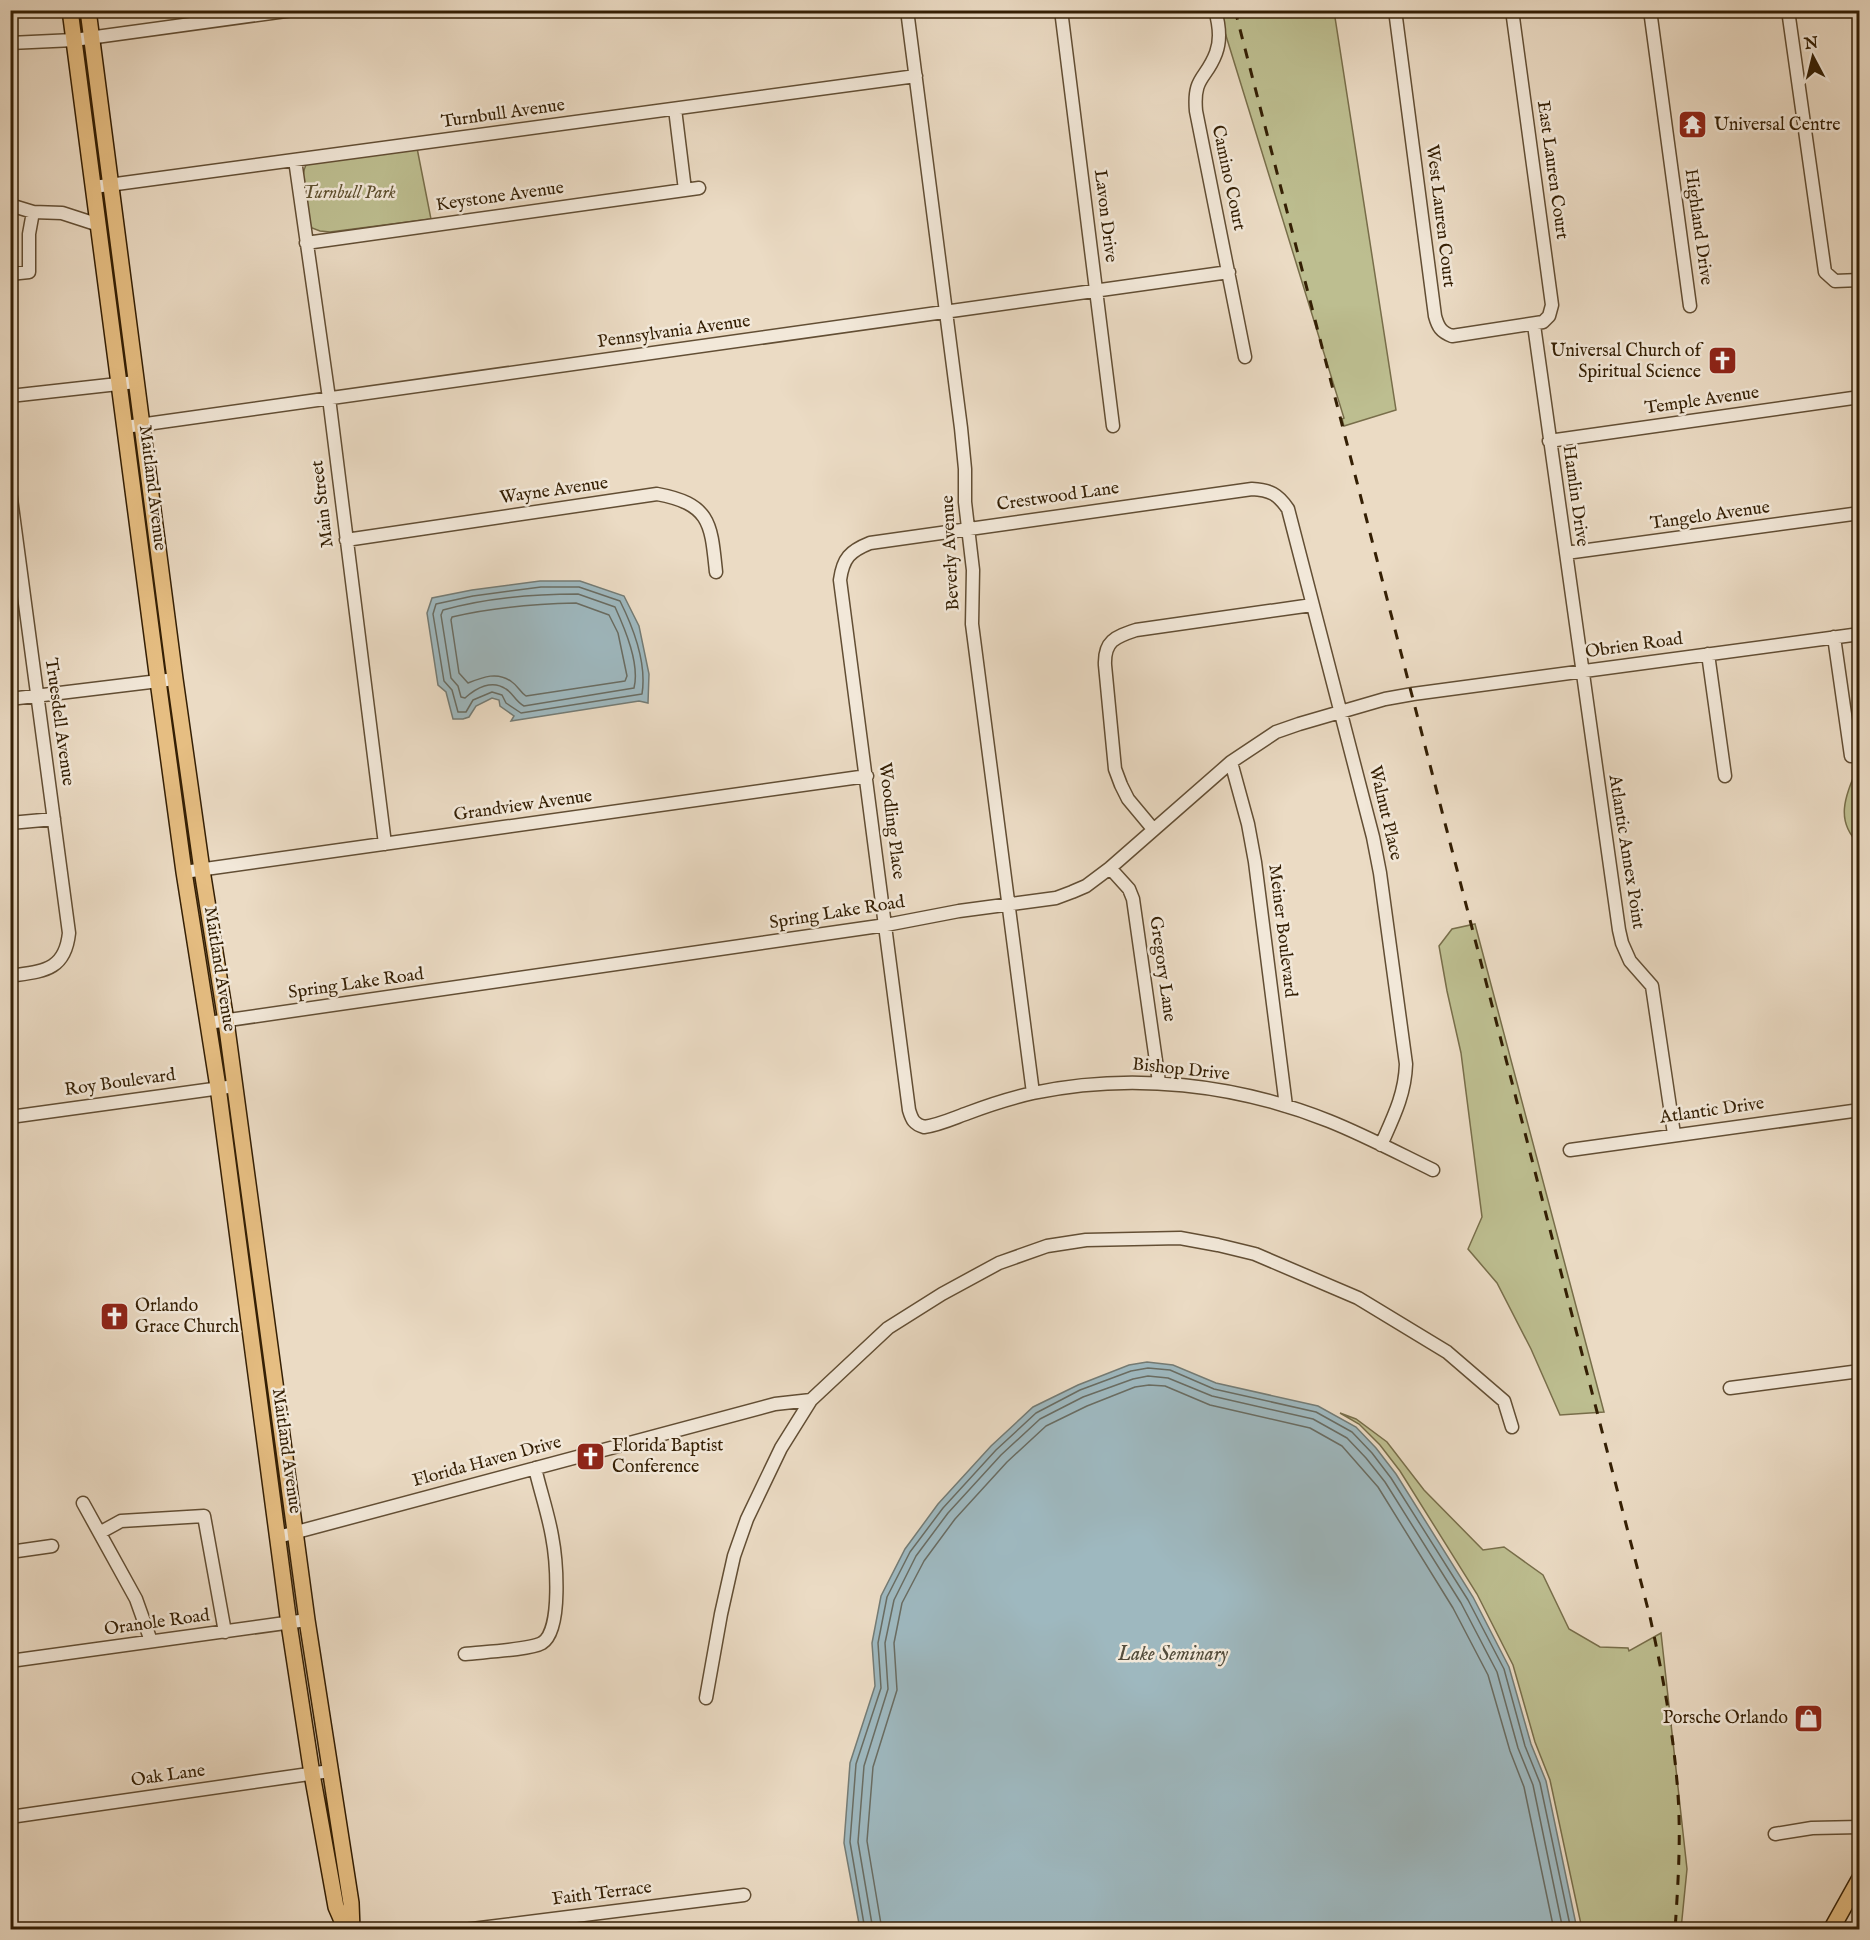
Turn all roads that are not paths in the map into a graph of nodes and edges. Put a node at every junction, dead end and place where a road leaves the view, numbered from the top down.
1 (70, 10) edge
2 (88, 10) edge
3 (293, 10) edge
4 (907, 10) edge
5 (1061, 10) edge
6 (1215, 10) edge
7 (1395, 10) edge
8 (1512, 10) edge
9 (1650, 10) edge
10 (1788, 10) edge
11 (92, 38) junction
12 (74, 40) junction
13 (10, 43) edge
14 (916, 76) junction
15 (675, 110) junction
16 (294, 160) junction
17 (110, 185) junction
18 (94, 188) junction
19 (699, 188) dead end
20 (685, 190) junction
21 (10, 205) edge
22 (33, 212) junction
23 (99, 225) junction
24 (306, 243) junction
25 (1229, 272) junction
26 (10, 274) edge
27 (1860, 280) edge
28 (1096, 291) junction
29 (1690, 306) dead end
30 (945, 313) junction
31 (1534, 325) junction
32 (1245, 357) dead end
33 (136, 382) junction
34 (120, 384) junction
35 (10, 396) edge
36 (1860, 397) edge
37 (328, 399) junction
38 (141, 424) junction
39 (1113, 426) dead end
40 (125, 427) junction
41 (1549, 441) junction
42 (10, 491) edge
43 (1276, 494) joint
44 (1860, 513) edge
45 (12, 522) edge
46 (967, 528) junction
47 (346, 540) junction
48 (1566, 554) junction
49 (848, 556) joint
50 (716, 572) dead end
51 (1312, 605) junction
52 (1860, 634) edge
53 (1834, 638) junction
54 (1708, 654) junction
55 (1582, 672) junction
56 (175, 679) junction
57 (158, 681) junction
58 (1413, 694) joint
59 (37, 695) junction
60 (10, 699) edge
61 (1341, 711) junction
62 (1851, 756) dead end
63 (1231, 762) junction
64 (1725, 776) dead end
65 (867, 777) junction
66 (54, 819) junction
67 (10, 824) edge
68 (1153, 829) junction
69 (386, 844) junction
70 (1110, 868) junction
71 (202, 870) junction
72 (184, 872) junction
73 (1008, 904) junction
74 (886, 925) junction
75 (10, 976) edge
76 (226, 1021) junction
77 (208, 1023) junction
78 (1159, 1082) junction
79 (235, 1086) junction
80 (218, 1087) junction
81 (1034, 1093) junction
82 (1286, 1106) junction
83 (1860, 1110) edge
84 (10, 1117) edge
85 (917, 1125) joint
86 (1674, 1134) junction
87 (1381, 1145) junction
88 (1570, 1150) dead end
89 (1433, 1170) dead end
90 (249, 1185) junction
91 (231, 1187) junction
92 (266, 1311) junction
93 (251, 1335) junction
94 (1860, 1371) edge
95 (1730, 1389) dead end
96 (812, 1400) junction
97 (1512, 1427) dead end
98 (535, 1468) junction
99 (83, 1503) dead end
100 (101, 1532) junction
101 (296, 1532) junction
102 (278, 1537) junction
103 (52, 1546) dead end
104 (10, 1552) edge
105 (307, 1620) junction
106 (289, 1624) junction
107 (225, 1632) junction
108 (151, 1641) junction
109 (465, 1654) dead end
110 (10, 1661) edge
111 (706, 1698) dead end
112 (330, 1771) junction
113 (312, 1774) junction
114 (10, 1816) edge
115 (1860, 1827) edge
116 (1774, 1834) dead end
117 (1860, 1878) edge
118 (744, 1895) dead end
119 (346, 1929) edge
120 (352, 1929) edge
121 (464, 1929) edge
122 (1831, 1929) edge

1 - 12 main road, Maitland Avenue
2 - 11 main road, Maitland Avenue
3 - 11 street
4 - 14 street, Beverly Avenue
5 - 28 street, Lavon Drive
6 - 25 street, Camino Court
7 - 31 street, West Lauren Court
8 - 31 street, East Lauren Court
9 - 29 street, Highland Drive
10 - 27 street
11 - 12 street
11 - 17 main road, Maitland Avenue
12 - 13 street
12 - 18 main road, Maitland Avenue
14 - 15 street, Turnbull Avenue
14 - 30 street, Beverly Avenue
15 - 16 street, Turnbull Avenue
15 - 20 street
16 - 17 street, Turnbull Avenue
16 - 24 street, Main Street
17 - 18 street, Turnbull Avenue
17 - 33 main road, Maitland Avenue
18 - 23 main road, Maitland Avenue
19 - 20 street, Keystone Avenue
20 - 24 street, Keystone Avenue
21 - 22 street
22 - 23 street
22 - 26 street
23 - 34 main road, Maitland Avenue
24 - 37 street, Main Street
25 - 28 street, Pennsylvania Avenue
25 - 32 street, Camino Court
28 - 30 street, Pennsylvania Avenue
28 - 39 street, Lavon Drive
30 - 37 street, Pennsylvania Avenue
30 - 46 street, Beverly Avenue
31 - 41 street, Hamlin Drive
33 - 34 street
33 - 38 main road, Maitland Avenue
34 - 35 street
34 - 40 main road, Maitland Avenue
36 - 41 street, Temple Avenue
37 - 38 street, Pennsylvania Avenue
37 - 47 street, Main Street
38 - 40 street, Pennsylvania Avenue
38 - 56 main road, Maitland Avenue
40 - 57 main road, Maitland Avenue
41 - 48 street, Hamlin Drive
42 - 45 street, Truesdell Avenue
43 - 46 street, Crestwood Lane
43 - 51 street, Walnut Place
44 - 48 street, Tangelo Avenue
45 - 59 street, Truesdell Avenue
46 - 49 street, Crestwood Lane
46 - 73 street, Beverly Avenue
47 - 50 street, Wayne Avenue
47 - 69 street, Main Street
48 - 55 street, Hamlin Drive
49 - 65 street, Woodling Place
51 - 61 street, Walnut Place
51 - 68 street
52 - 53 street, Obrien Road
53 - 54 street, Obrien Road
53 - 62 street
54 - 55 street, Obrien Road
54 - 64 street
55 - 58 street, Obrien Road
55 - 86 street, Atlantic Annex Point
56 - 57 street
56 - 71 main road, Maitland Avenue
57 - 59 street
57 - 72 main road, Maitland Avenue
58 - 61 street, Spring Lake Road
59 - 60 street
59 - 66 street, Truesdell Avenue
61 - 63 street, Spring Lake Road
61 - 87 street, Walnut Place
63 - 68 street, Spring Lake Road
63 - 82 street, Meiner Boulevard
65 - 69 street, Grandview Avenue
65 - 74 street, Woodling Place
66 - 67 street
66 - 75 street, Truesdell Avenue
68 - 70 street, Spring Lake Road
69 - 71 street, Grandview Avenue
70 - 73 street, Spring Lake Road
70 - 78 street, Gregory Lane
71 - 72 street, Grandview Avenue
71 - 76 main road, Maitland Avenue
72 - 77 main road, Maitland Avenue
73 - 74 street, Spring Lake Road
73 - 81 street, Beverly Avenue
74 - 76 street, Spring Lake Road
74 - 85 street, Woodling Place
76 - 77 street, Spring Lake Road
76 - 79 main road, Maitland Avenue
77 - 80 main road, Maitland Avenue
78 - 81 street, Bishop Drive
78 - 82 street, Bishop Drive
79 - 80 street, Roy Boulevard
79 - 90 main road, Maitland Avenue
80 - 84 street, Roy Boulevard
80 - 91 main road, Maitland Avenue
81 - 85 street, Bishop Drive
82 - 87 street, Bishop Drive
83 - 86 street, Atlantic Drive
86 - 88 street, Atlantic Drive
87 - 89 street, Bishop Drive
90 - 91 street
90 - 92 main road, Maitland Avenue
91 - 93 main road, Maitland Avenue
92 - 93 main road
92 - 101 main road, Maitland Avenue
93 - 102 main road, Maitland Avenue
94 - 95 street
96 - 97 street
96 - 98 street, Florida Haven Drive
96 - 111 street
98 - 101 street, Florida Haven Drive
98 - 109 street
99 - 100 street
100 - 107 street
100 - 108 street
101 - 102 street, Florida Haven Drive
101 - 105 main road, Maitland Avenue
102 - 106 main road, Maitland Avenue
103 - 104 street
105 - 106 street, Oranole Road
105 - 112 main road, Maitland Avenue
106 - 107 street, Oranole Road
106 - 113 main road, Maitland Avenue
107 - 108 street, Oranole Road
108 - 110 street, Oranole Road
112 - 113 street, Oak Lane
112 - 120 main road, Maitland Avenue
113 - 114 street, Oak Lane
113 - 119 main road, Maitland Avenue
115 - 116 street
117 - 122 main road
118 - 121 street, Faith Terrace

